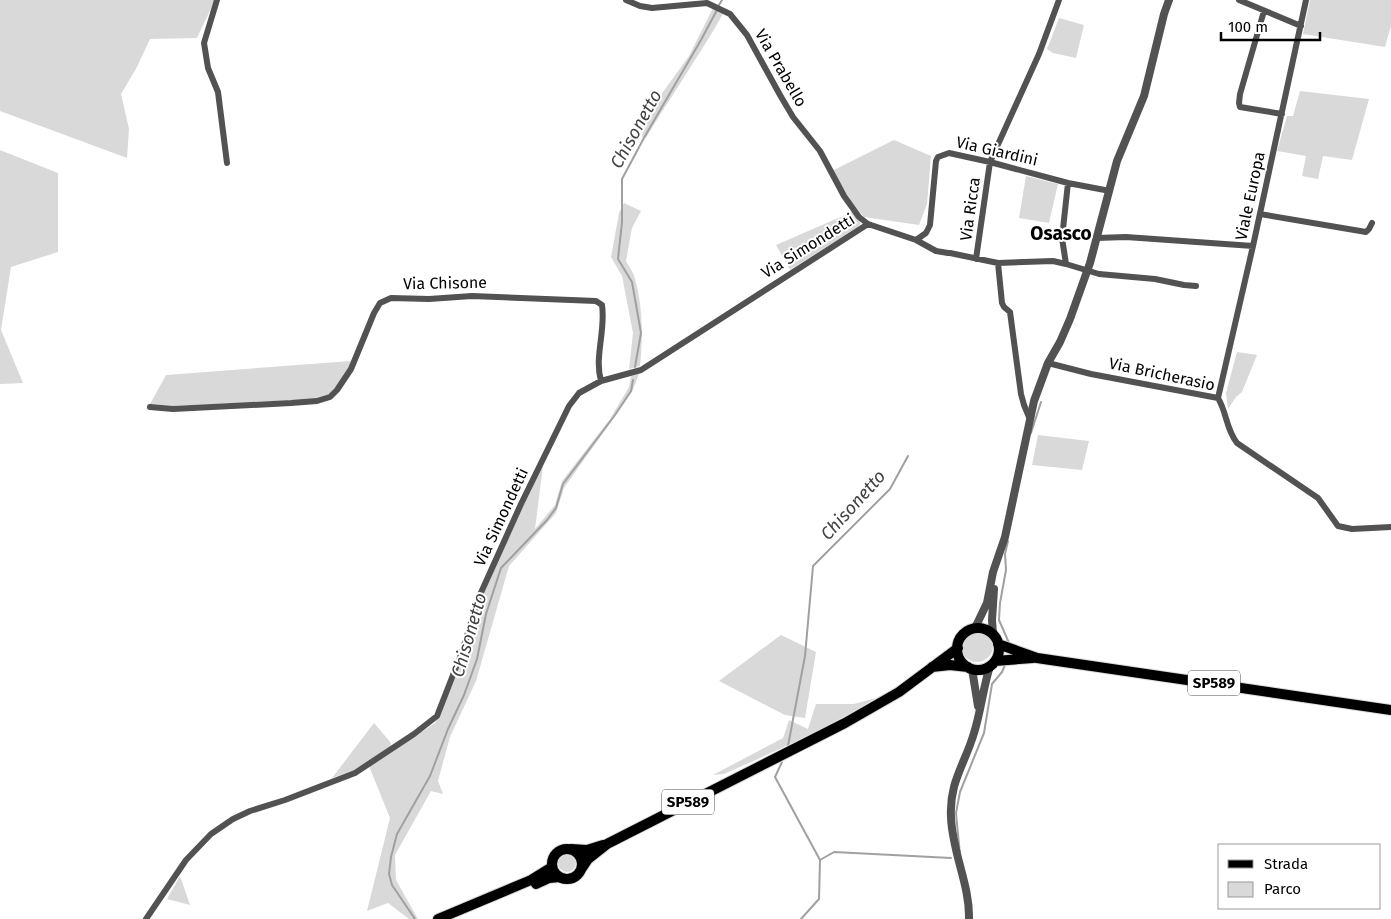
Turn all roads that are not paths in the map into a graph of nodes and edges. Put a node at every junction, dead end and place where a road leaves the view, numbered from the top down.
1 (217, 0) edge
2 (626, 0) edge
3 (1059, 0) edge
4 (1169, 0) edge
5 (1239, 0) edge
6 (1306, 0) edge
7 (1264, 11) junction
8 (1301, 26) junction
9 (1282, 114) junction
10 (990, 162) junction
11 (227, 163) dead end
12 (1068, 183) junction
13 (1110, 191) junction
14 (1260, 214) junction
15 (1372, 223) dead end
16 (868, 224) junction
17 (1097, 238) junction
18 (916, 240) junction
19 (1254, 246) junction
20 (976, 260) junction
21 (998, 263) junction
22 (1066, 264) junction
23 (1087, 271) junction
24 (1196, 286) dead end
25 (1048, 362) junction
26 (601, 381) junction
27 (1218, 398) junction
28 (150, 407) dead end
29 (1029, 417) junction
30 (1391, 527) edge
31 (999, 558) junction
32 (975, 628) junction
33 (996, 639) junction
34 (958, 648) junction
35 (1036, 658) junction
36 (992, 664) junction
37 (932, 667) junction
38 (970, 668) junction
39 (1391, 710) edge
40 (979, 714) junction
41 (607, 844) junction
42 (570, 848) junction
43 (552, 867) junction
44 (582, 868) junction
45 (560, 878) junction
46 (146, 919) edge
47 (438, 919) edge
48 (452, 919) edge
49 (969, 919) edge

1 - 11 street
2 - 16 street, Via Prabello
3 - 10 street, Via Ricca
4 - 13 street, SP589
5 - 7 street
6 - 8 street, Viale Europa
7 - 8 street
7 - 9 street
8 - 9 street, Viale Europa
9 - 14 street, Viale Europa
10 - 12 street, Via Giardini
10 - 18 street, Via Giardini
10 - 20 street, Via Ricca
12 - 13 street, Via Giardini
12 - 22 street
13 - 17 street, SP589
14 - 15 street
14 - 19 street, Viale Europa
16 - 18 street
16 - 26 street, Via Simondetti
17 - 19 street
17 - 23 street, SP589
18 - 20 street
19 - 27 street, Viale Europa
20 - 21 street
21 - 22 street
21 - 29 street
22 - 23 street
23 - 24 street
23 - 25 street, SP589
25 - 27 street, Via Bricherasio
25 - 29 street, SP589
26 - 28 street, Via Chisone
26 - 46 street, Via Simondetti
27 - 30 street, Via Bricherasio
29 - 31 street, SP589
31 - 32 street, SP589
31 - 33 street, SP589
32 - 33 main road, SP589
32 - 34 main road, SP589
33 - 35 main road, SP589
33 - 36 main road, SP589
34 - 37 main road, SP589
34 - 38 main road
35 - 36 main road, SP589
35 - 39 main road, SP589
36 - 38 main road, SP589
36 - 40 street
37 - 38 main road, SP589
37 - 41 main road, SP589
38 - 40 street
40 - 49 street
41 - 42 main road, SP589
41 - 44 main road, SP589
42 - 43 main road
42 - 44 main road
43 - 45 main road
43 - 47 main road
44 - 45 main road, SP589
45 - 48 main road, SP589

